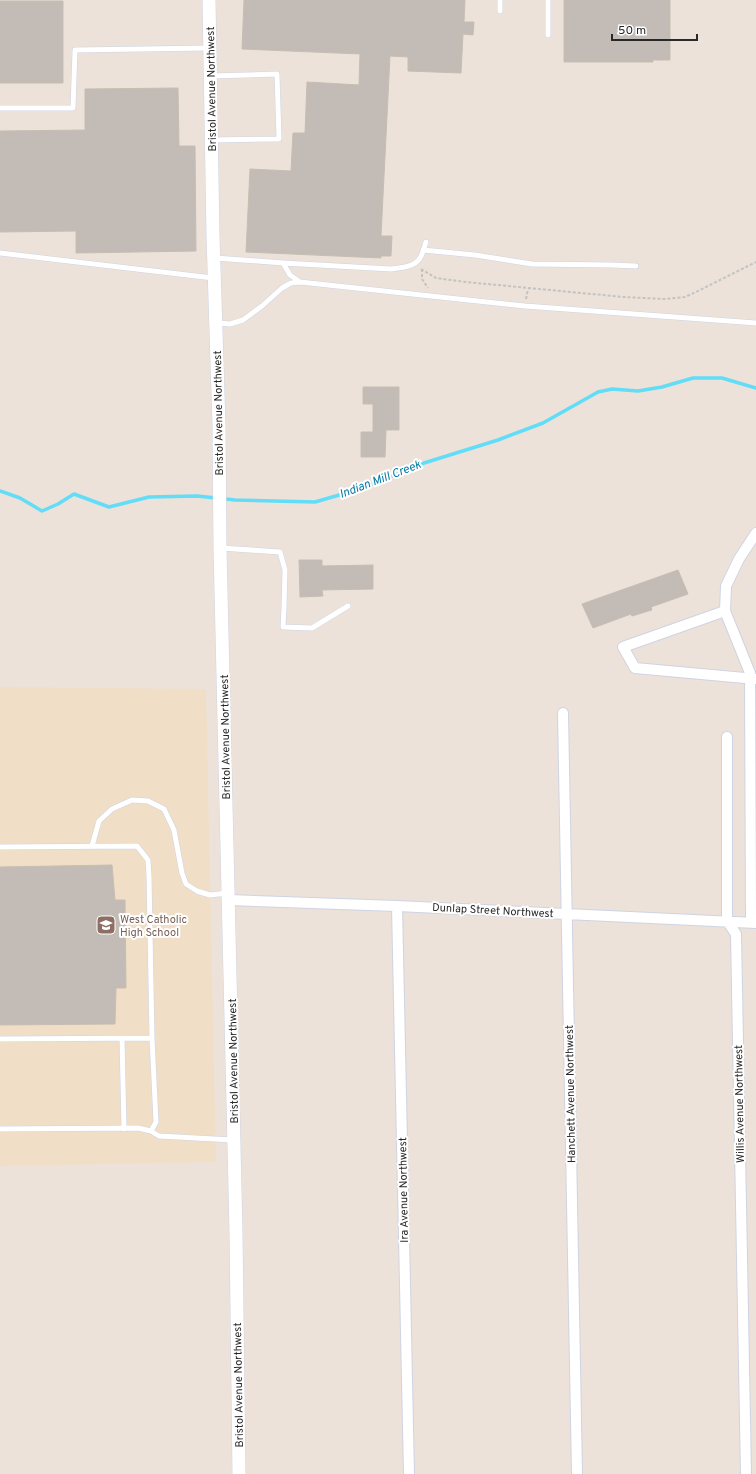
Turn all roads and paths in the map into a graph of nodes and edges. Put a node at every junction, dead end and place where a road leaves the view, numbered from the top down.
1 (209, 0) edge
2 (500, 0) edge
3 (548, 0) edge
4 (500, 11) dead end
5 (548, 35) dead end
6 (210, 48) junction
7 (210, 76) junction
8 (0, 108) edge
9 (212, 140) junction
10 (426, 242) dead end
11 (423, 250) junction
12 (0, 253) edge
13 (214, 258) junction
14 (756, 262) edge
15 (283, 263) junction
16 (413, 264) junction
17 (636, 266) dead end
18 (422, 270) junction
19 (214, 278) junction
20 (300, 282) junction
21 (436, 296) junction
22 (215, 323) junction
23 (756, 323) edge
24 (756, 533) edge
25 (220, 548) junction
26 (348, 606) dead end
27 (725, 611) junction
28 (753, 675) edge
29 (563, 713) dead end
30 (727, 737) dead end
31 (753, 752) edge
32 (753, 837) edge
33 (92, 846) junction
34 (0, 847) edge
35 (229, 896) junction
36 (398, 906) junction
37 (566, 913) junction
38 (727, 921) junction
39 (754, 922) edge
40 (122, 1038) junction
41 (152, 1038) junction
42 (0, 1039) edge
43 (0, 1129) edge
44 (124, 1129) junction
45 (151, 1131) junction
46 (234, 1140) junction
47 (238, 1474) edge
48 (409, 1474) edge
49 (577, 1474) edge
50 (746, 1474) edge

1 - 6 street, Bristol Avenue Northwest
2 - 4 lane
3 - 5 lane
6 - 7 street, Bristol Avenue Northwest
6 - 8 lane
7 - 9 street, Bristol Avenue Northwest
7 - 9 lane
9 - 13 street, Bristol Avenue Northwest
10 - 11 lane
11 - 16 lane
11 - 17 lane
12 - 19 lane
13 - 15 lane
13 - 19 street, Bristol Avenue Northwest
14 - 18 path
15 - 16 lane
15 - 20 lane
16 - 18 path
18 - 21 path
19 - 22 street, Bristol Avenue Northwest
20 - 21 lane
20 - 22 lane
21 - 23 lane
22 - 25 street, Bristol Avenue Northwest
24 - 27 street
25 - 26 lane
25 - 35 street, Bristol Avenue Northwest
27 - 28 street
27 - 28 street
28 - 31 street
29 - 37 street, Hanchett Avenue Northwest
30 - 38 street, Willis Avenue Northwest
31 - 32 street
32 - 39 street
33 - 34 lane
33 - 35 lane
33 - 41 lane
35 - 36 street, Dunlap Street Northwest
35 - 46 street, Bristol Avenue Northwest
36 - 37 street, Dunlap Street Northwest
36 - 48 street, Ira Avenue Northwest
37 - 38 street, Dunlap Street Northwest
37 - 49 street, Hanchett Avenue Northwest
38 - 39 street, Dunlap Street Northwest
38 - 50 street, Willis Avenue Northwest
40 - 41 lane
40 - 42 lane
40 - 44 lane
41 - 45 lane
43 - 44 lane
44 - 45 lane
45 - 46 lane
46 - 47 street, Bristol Avenue Northwest

